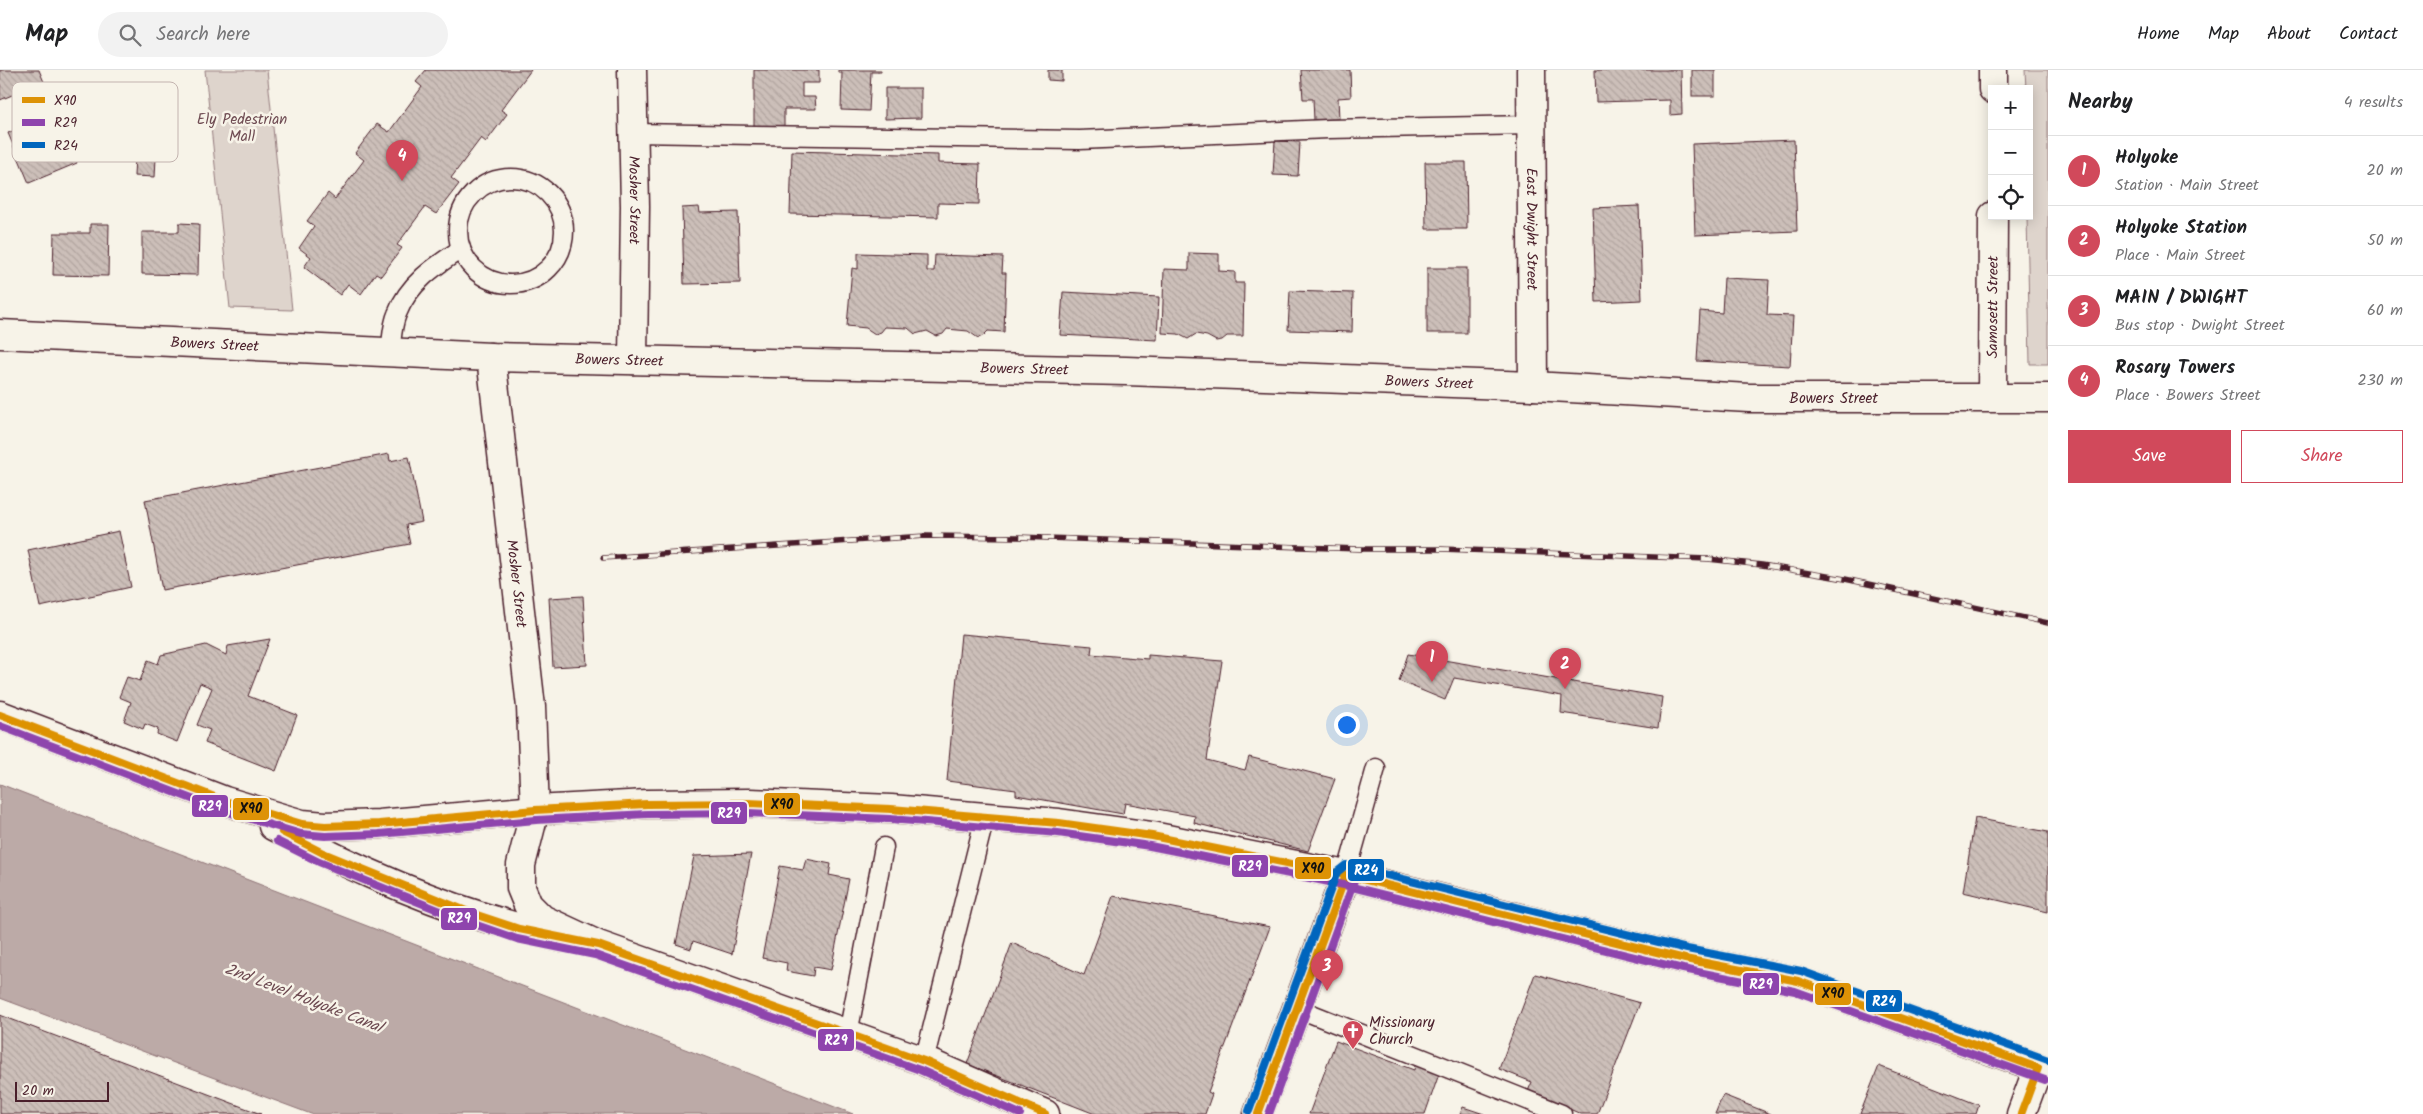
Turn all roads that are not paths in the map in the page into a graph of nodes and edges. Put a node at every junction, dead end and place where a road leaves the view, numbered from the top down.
1 (632, 70) edge
2 (1531, 70) edge
3 (1993, 70) edge
4 (1993, 85) edge
5 (1531, 125) junction
6 (633, 133) junction
7 (1993, 220) edge
8 (461, 249) junction
9 (0, 334) edge
10 (390, 352) junction
11 (491, 357) junction
12 (633, 360) junction
13 (1533, 386) junction
14 (1992, 397) junction
15 (2048, 398) edge
16 (0, 715) edge
17 (1376, 768) dead end
18 (225, 801) junction
19 (535, 810) junction
20 (985, 816) junction
21 (884, 847) dead end
22 (1346, 875) junction
23 (598, 945) junction
24 (1297, 1008) junction
25 (848, 1034) junction
26 (924, 1061) junction
27 (2043, 1070) edge
28 (1045, 1114) edge
29 (1258, 1114) edge
30 (1562, 1114) edge
31 (2021, 1114) edge

1 - 6 street, Mosher Street
2 - 5 street, East Dwight Street
3 - 4 street
5 - 6 lane
5 - 13 street, East Dwight Street
6 - 12 street, Mosher Street
7 - 14 street, Samosett Street
8 - 8 lane
8 - 10 lane
9 - 10 street, Bowers Street
10 - 11 street, Bowers Street
11 - 12 street, Bowers Street
11 - 19 street, Mosher Street
12 - 13 street, Bowers Street
13 - 14 street, Bowers Street
14 - 15 street, Bowers Street
16 - 18 street
17 - 22 lane
18 - 19 street
18 - 23 street
19 - 20 street
19 - 23 street, Mosher Street
20 - 22 street
20 - 26 lane
21 - 25 lane
22 - 24 street
22 - 27 street
23 - 25 street
24 - 29 street
24 - 30 lane
25 - 26 street
26 - 28 street
27 - 31 street

